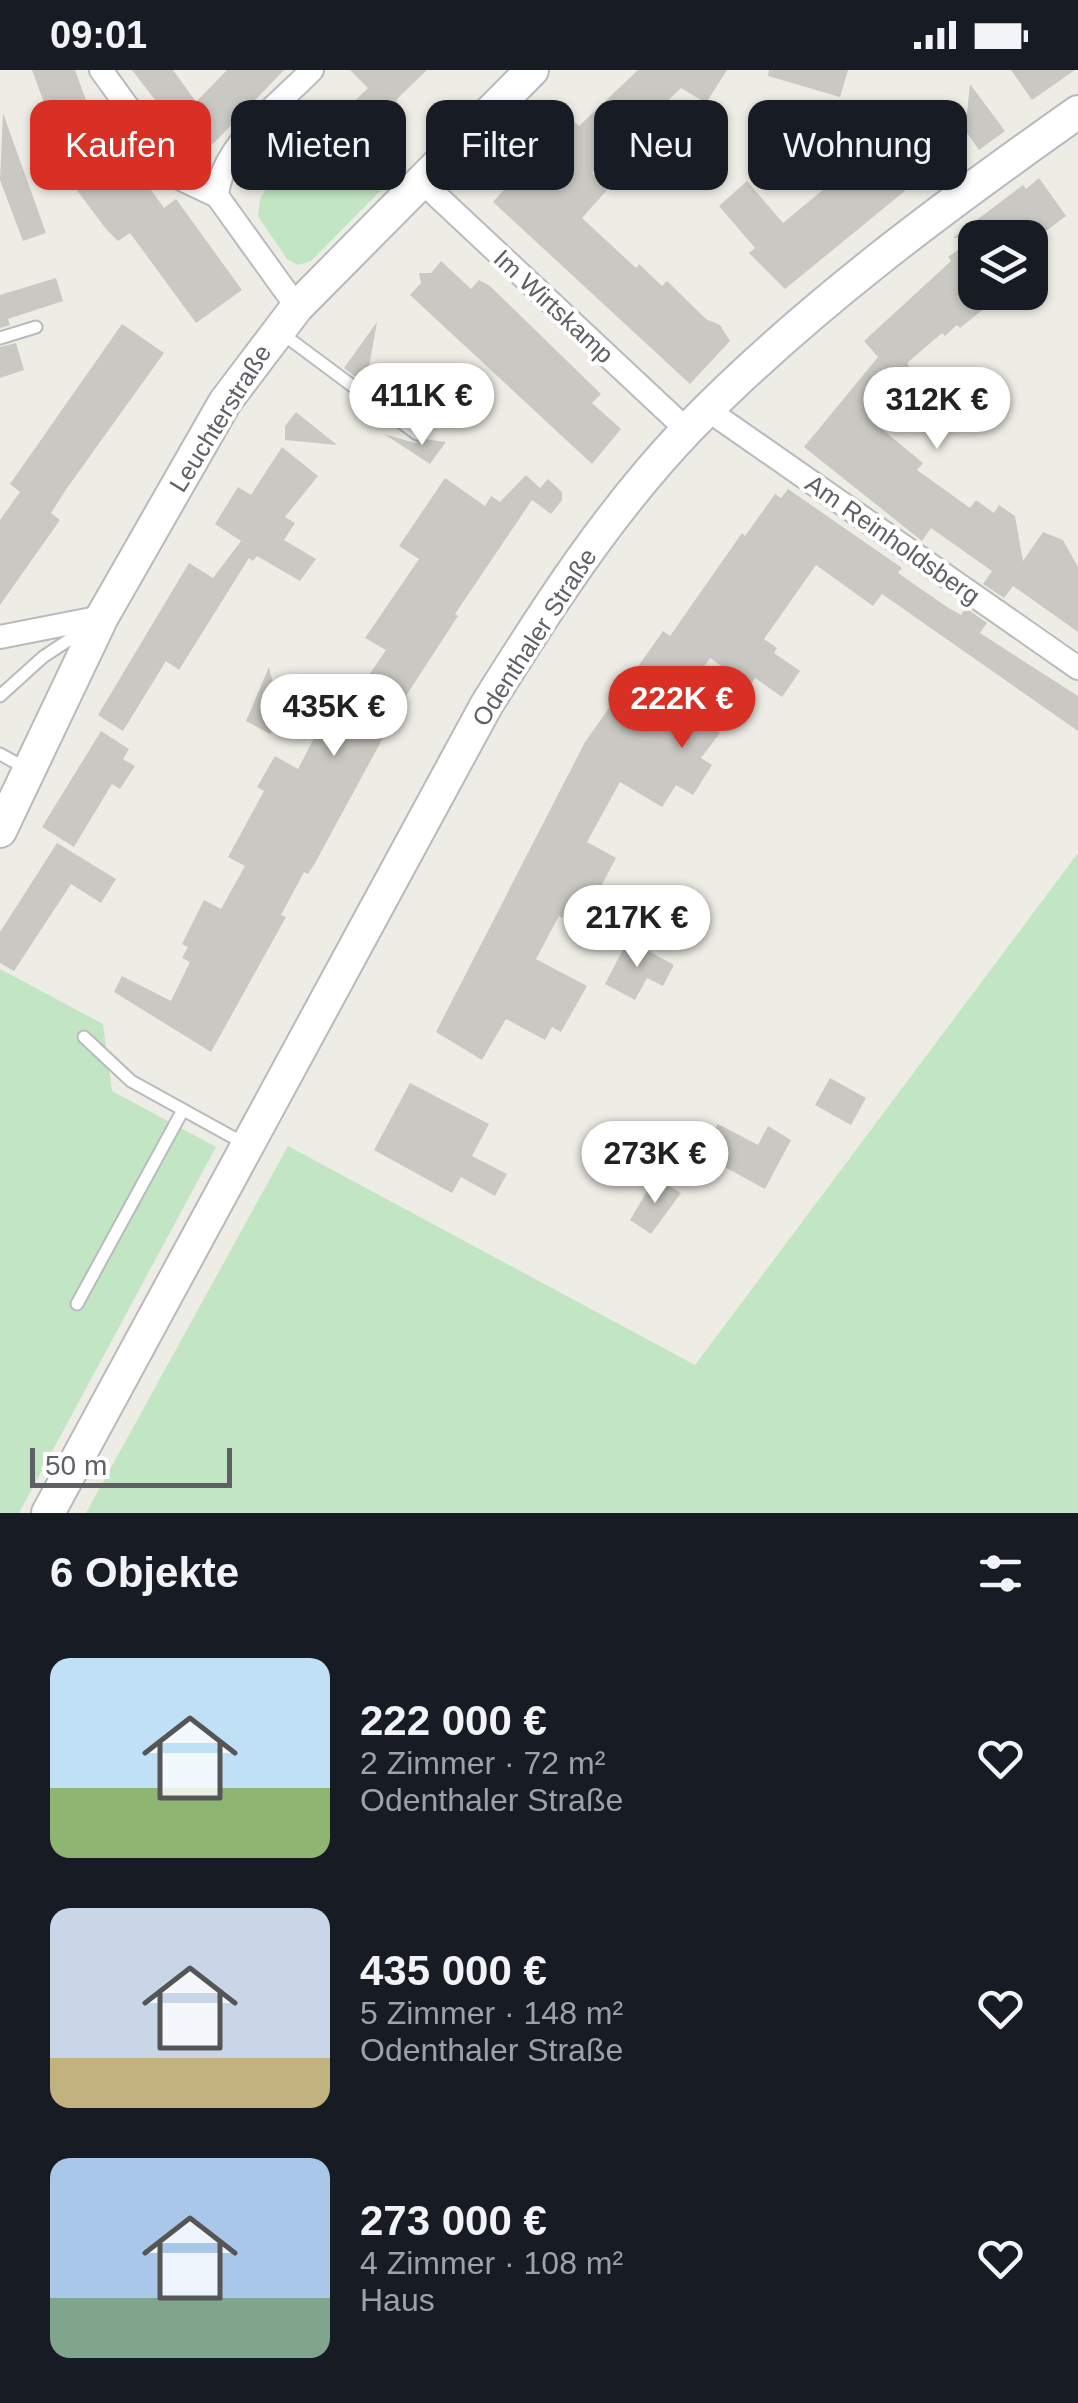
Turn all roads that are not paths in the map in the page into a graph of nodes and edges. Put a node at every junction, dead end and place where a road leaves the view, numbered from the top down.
1 (101, 70) edge
2 (312, 70) edge
3 (532, 70) edge
4 (1078, 112) edge
5 (421, 181) junction
6 (217, 196) junction
7 (287, 318) junction
8 (36, 326) dead end
9 (0, 338) edge
10 (698, 420) junction
11 (417, 434) dead end
12 (102, 617) junction
13 (0, 637) edge
14 (1078, 668) edge
15 (0, 696) edge
16 (14, 762) edge
17 (0, 831) edge
18 (84, 1037) dead end
19 (183, 1110) junction
20 (249, 1146) junction
21 (77, 1304) dead end
22 (48, 1513) edge

1 - 6 street
2 - 6 street
3 - 5 main road, Leuchterstraße
4 - 10 main road, Odenthaler Straße
5 - 7 main road, Leuchterstraße
5 - 10 street, Im Wirtskamp
6 - 7 street
7 - 11 lane
7 - 12 main road, Leuchterstraße
8 - 9 lane
10 - 14 street, Am Reinholdsberg
10 - 20 main road, Odenthaler Straße
12 - 13 street
12 - 15 lane
12 - 16 main road, Leuchterstraße
16 - 17 main road, Leuchterstraße
18 - 19 lane
19 - 20 lane
19 - 21 lane
20 - 22 main road, Odenthaler Straße

